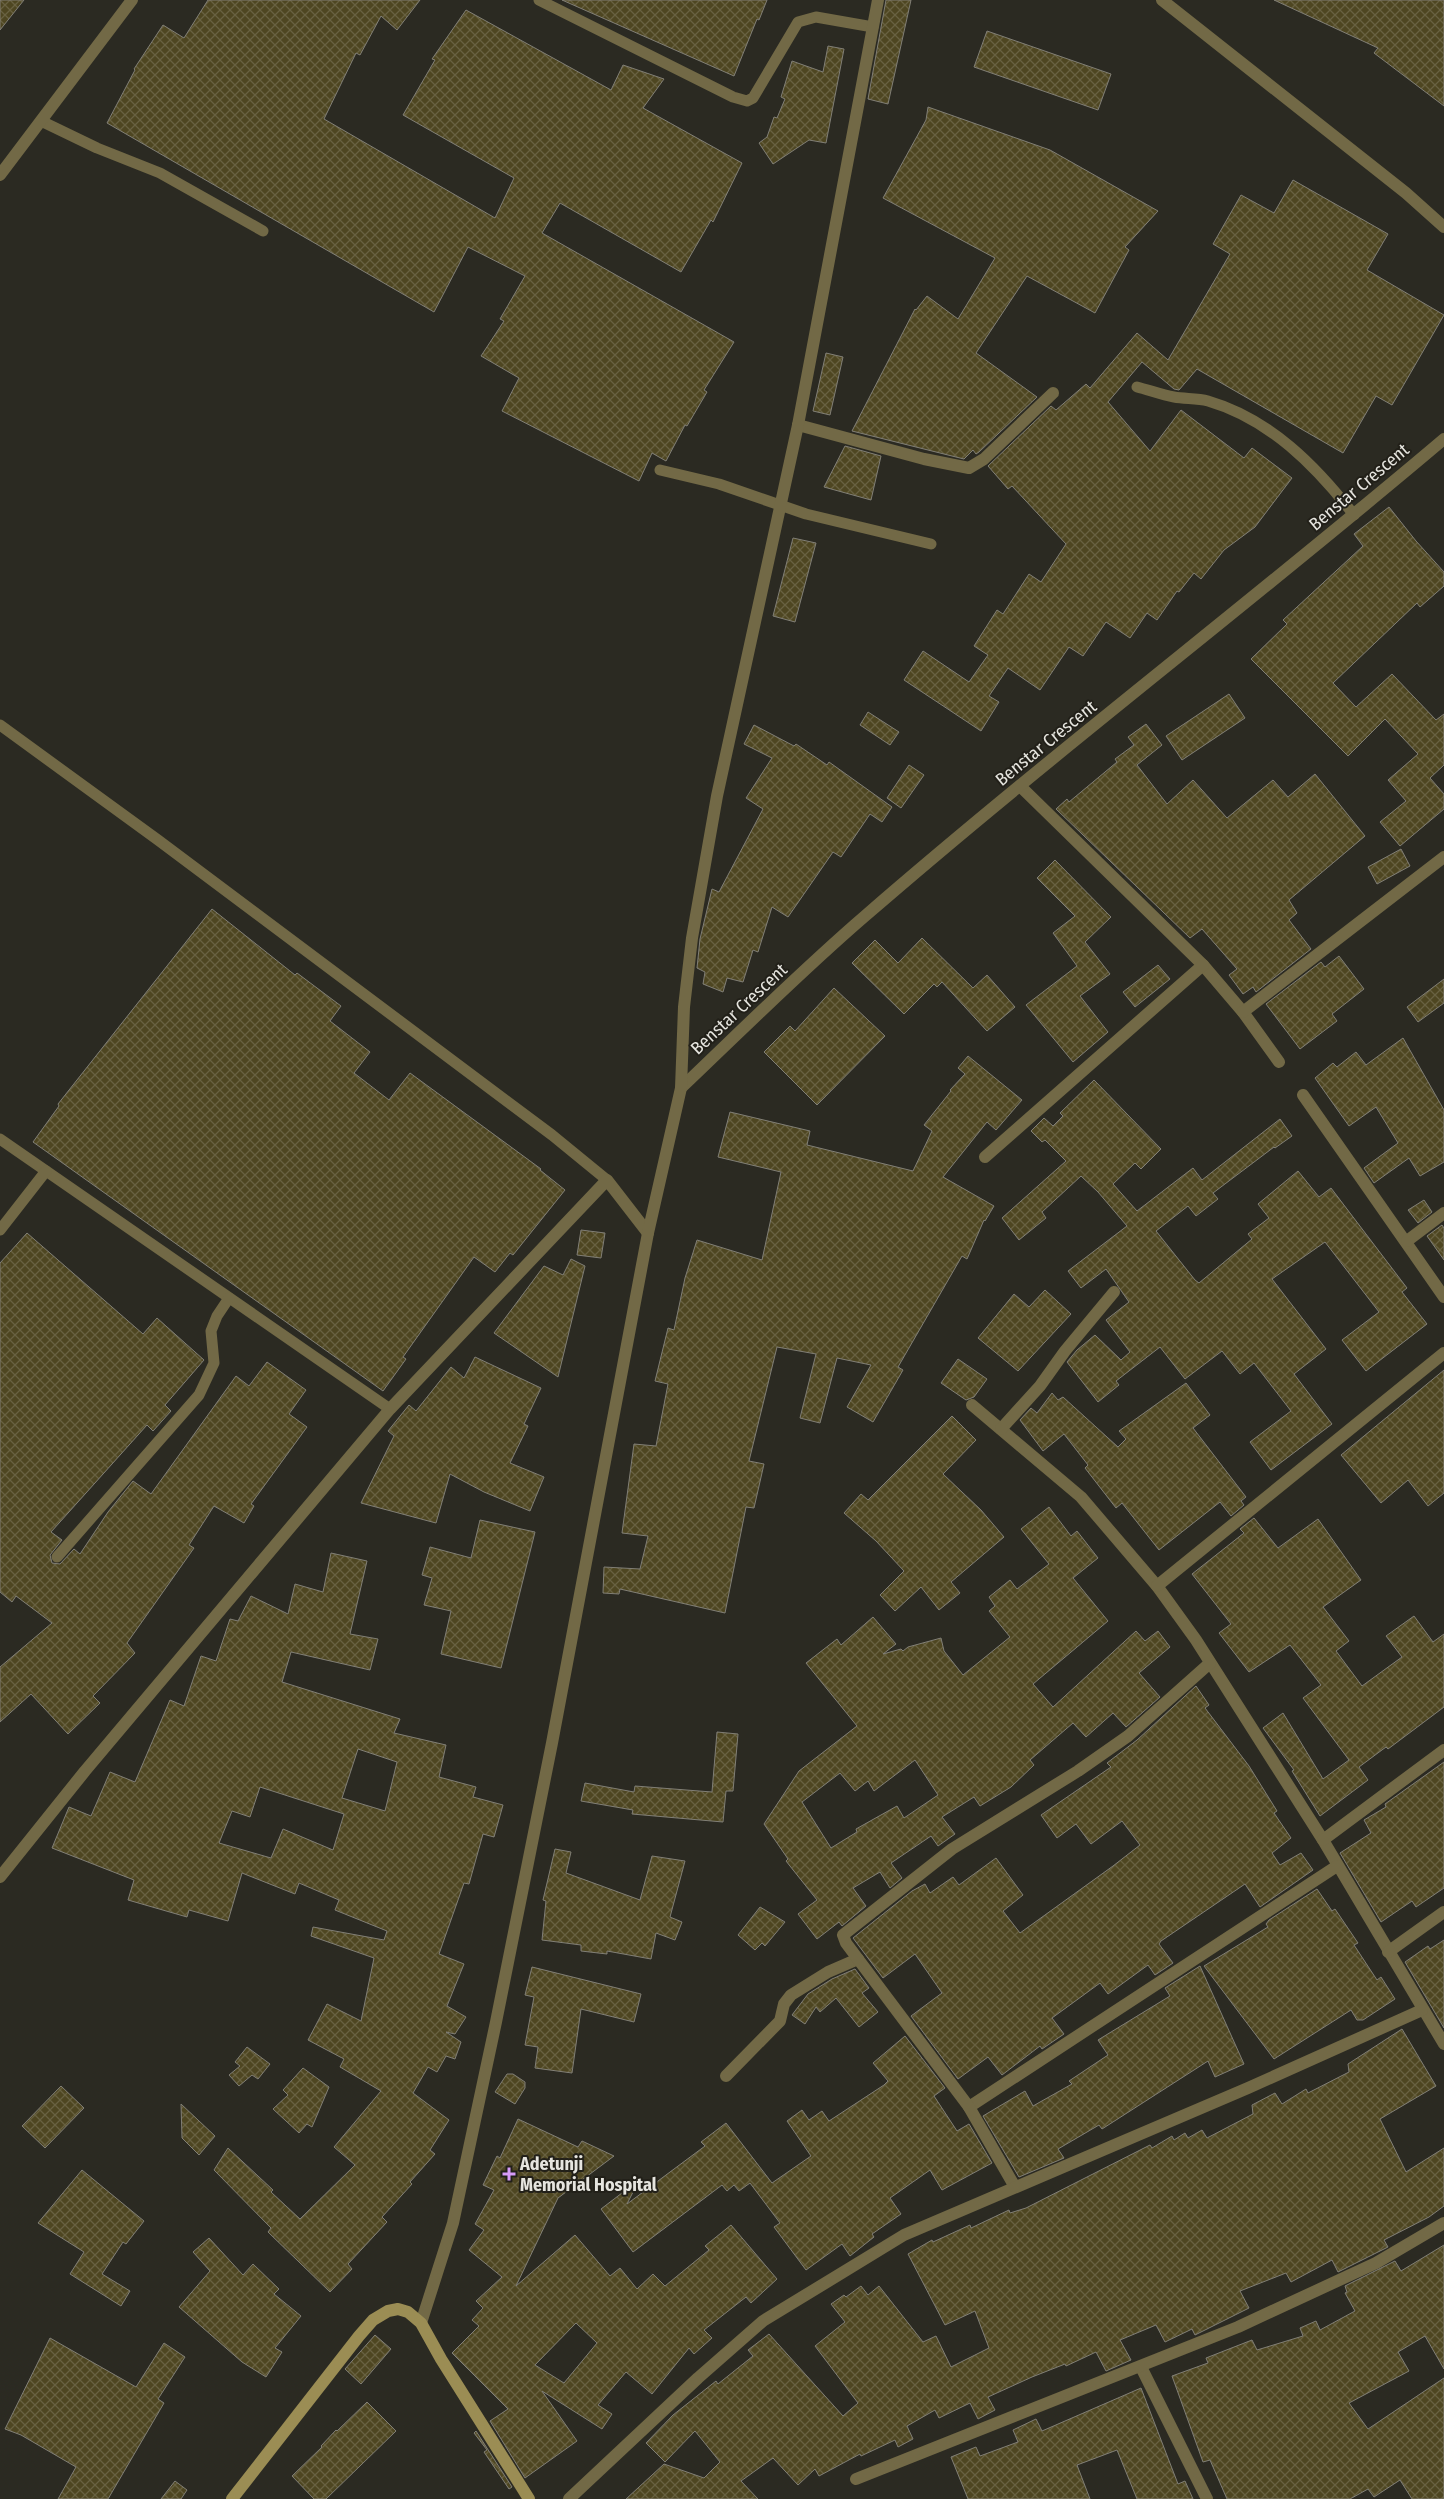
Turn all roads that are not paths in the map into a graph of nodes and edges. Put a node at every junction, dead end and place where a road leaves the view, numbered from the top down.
1 (132, 0) edge
2 (539, 0) edge
3 (878, 0) edge
4 (1162, 0) edge
5 (873, 28) junction
6 (40, 121) junction
7 (0, 175) edge
8 (1444, 227) edge
9 (263, 231) dead end
10 (1137, 387) dead end
11 (1053, 393) dead end
12 (798, 425) junction
13 (1444, 439) edge
14 (660, 470) dead end
15 (779, 506) junction
16 (1354, 515) junction
17 (931, 544) dead end
18 (0, 725) edge
19 (1020, 786) junction
20 (1444, 857) edge
21 (1204, 965) junction
22 (1243, 1012) junction
23 (1279, 1062) dead end
24 (681, 1088) junction
25 (1303, 1095) dead end
26 (0, 1139) edge
27 (985, 1157) dead end
28 (46, 1171) junction
29 (607, 1180) junction
30 (1444, 1214) edge
31 (0, 1230) edge
32 (648, 1233) junction
33 (1407, 1241) junction
34 (1114, 1292) dead end
35 (1444, 1297) edge
36 (229, 1298) junction
37 (1444, 1352) edge
38 (972, 1405) dead end
39 (390, 1409) junction
40 (1001, 1429) junction
41 (57, 1557) dead end
42 (1157, 1586) junction
43 (1210, 1663) junction
44 (1444, 1750) edge
45 (1323, 1840) junction
46 (1337, 1866) junction
47 (0, 1877) edge
48 (1444, 1912) edge
49 (1388, 1952) junction
50 (858, 1959) junction
51 (1422, 2010) junction
52 (1444, 2044) edge
53 (726, 2076) dead end
54 (968, 2107) junction
55 (1015, 2187) junction
56 (1444, 2223) edge
57 (421, 2323) junction
58 (1141, 2367) junction
59 (856, 2479) dead end
60 (232, 2499) edge
61 (529, 2499) edge
62 (569, 2499) edge
63 (1207, 2499) edge

1 - 6 street
2 - 5 lane
3 - 5 street
4 - 8 street
5 - 12 street
6 - 7 street
6 - 9 lane
10 - 16 lane
11 - 12 street
12 - 15 street
13 - 16 street, Benstar Crescent
14 - 15 lane
15 - 17 lane
15 - 24 street
16 - 19 street, Benstar Crescent
18 - 29 lane
19 - 21 street
19 - 24 street, Benstar Crescent
20 - 22 street
21 - 22 street
21 - 27 street
22 - 23 street
24 - 32 street
25 - 33 street
26 - 28 lane
28 - 31 lane
28 - 36 lane
29 - 32 street
29 - 39 street
30 - 33 street
32 - 57 street
33 - 35 street
34 - 40 street
36 - 39 lane
36 - 41 lane
37 - 42 street
38 - 40 street
39 - 47 street
40 - 42 street
42 - 43 street
43 - 45 street
43 - 50 street
44 - 45 street
45 - 46 street
46 - 49 street
46 - 54 street
48 - 49 street
49 - 51 street
50 - 53 street
50 - 54 street
51 - 52 street
51 - 55 street
54 - 55 street
55 - 62 street
56 - 58 street
57 - 60 main road
57 - 61 main road
58 - 59 street
58 - 63 street

